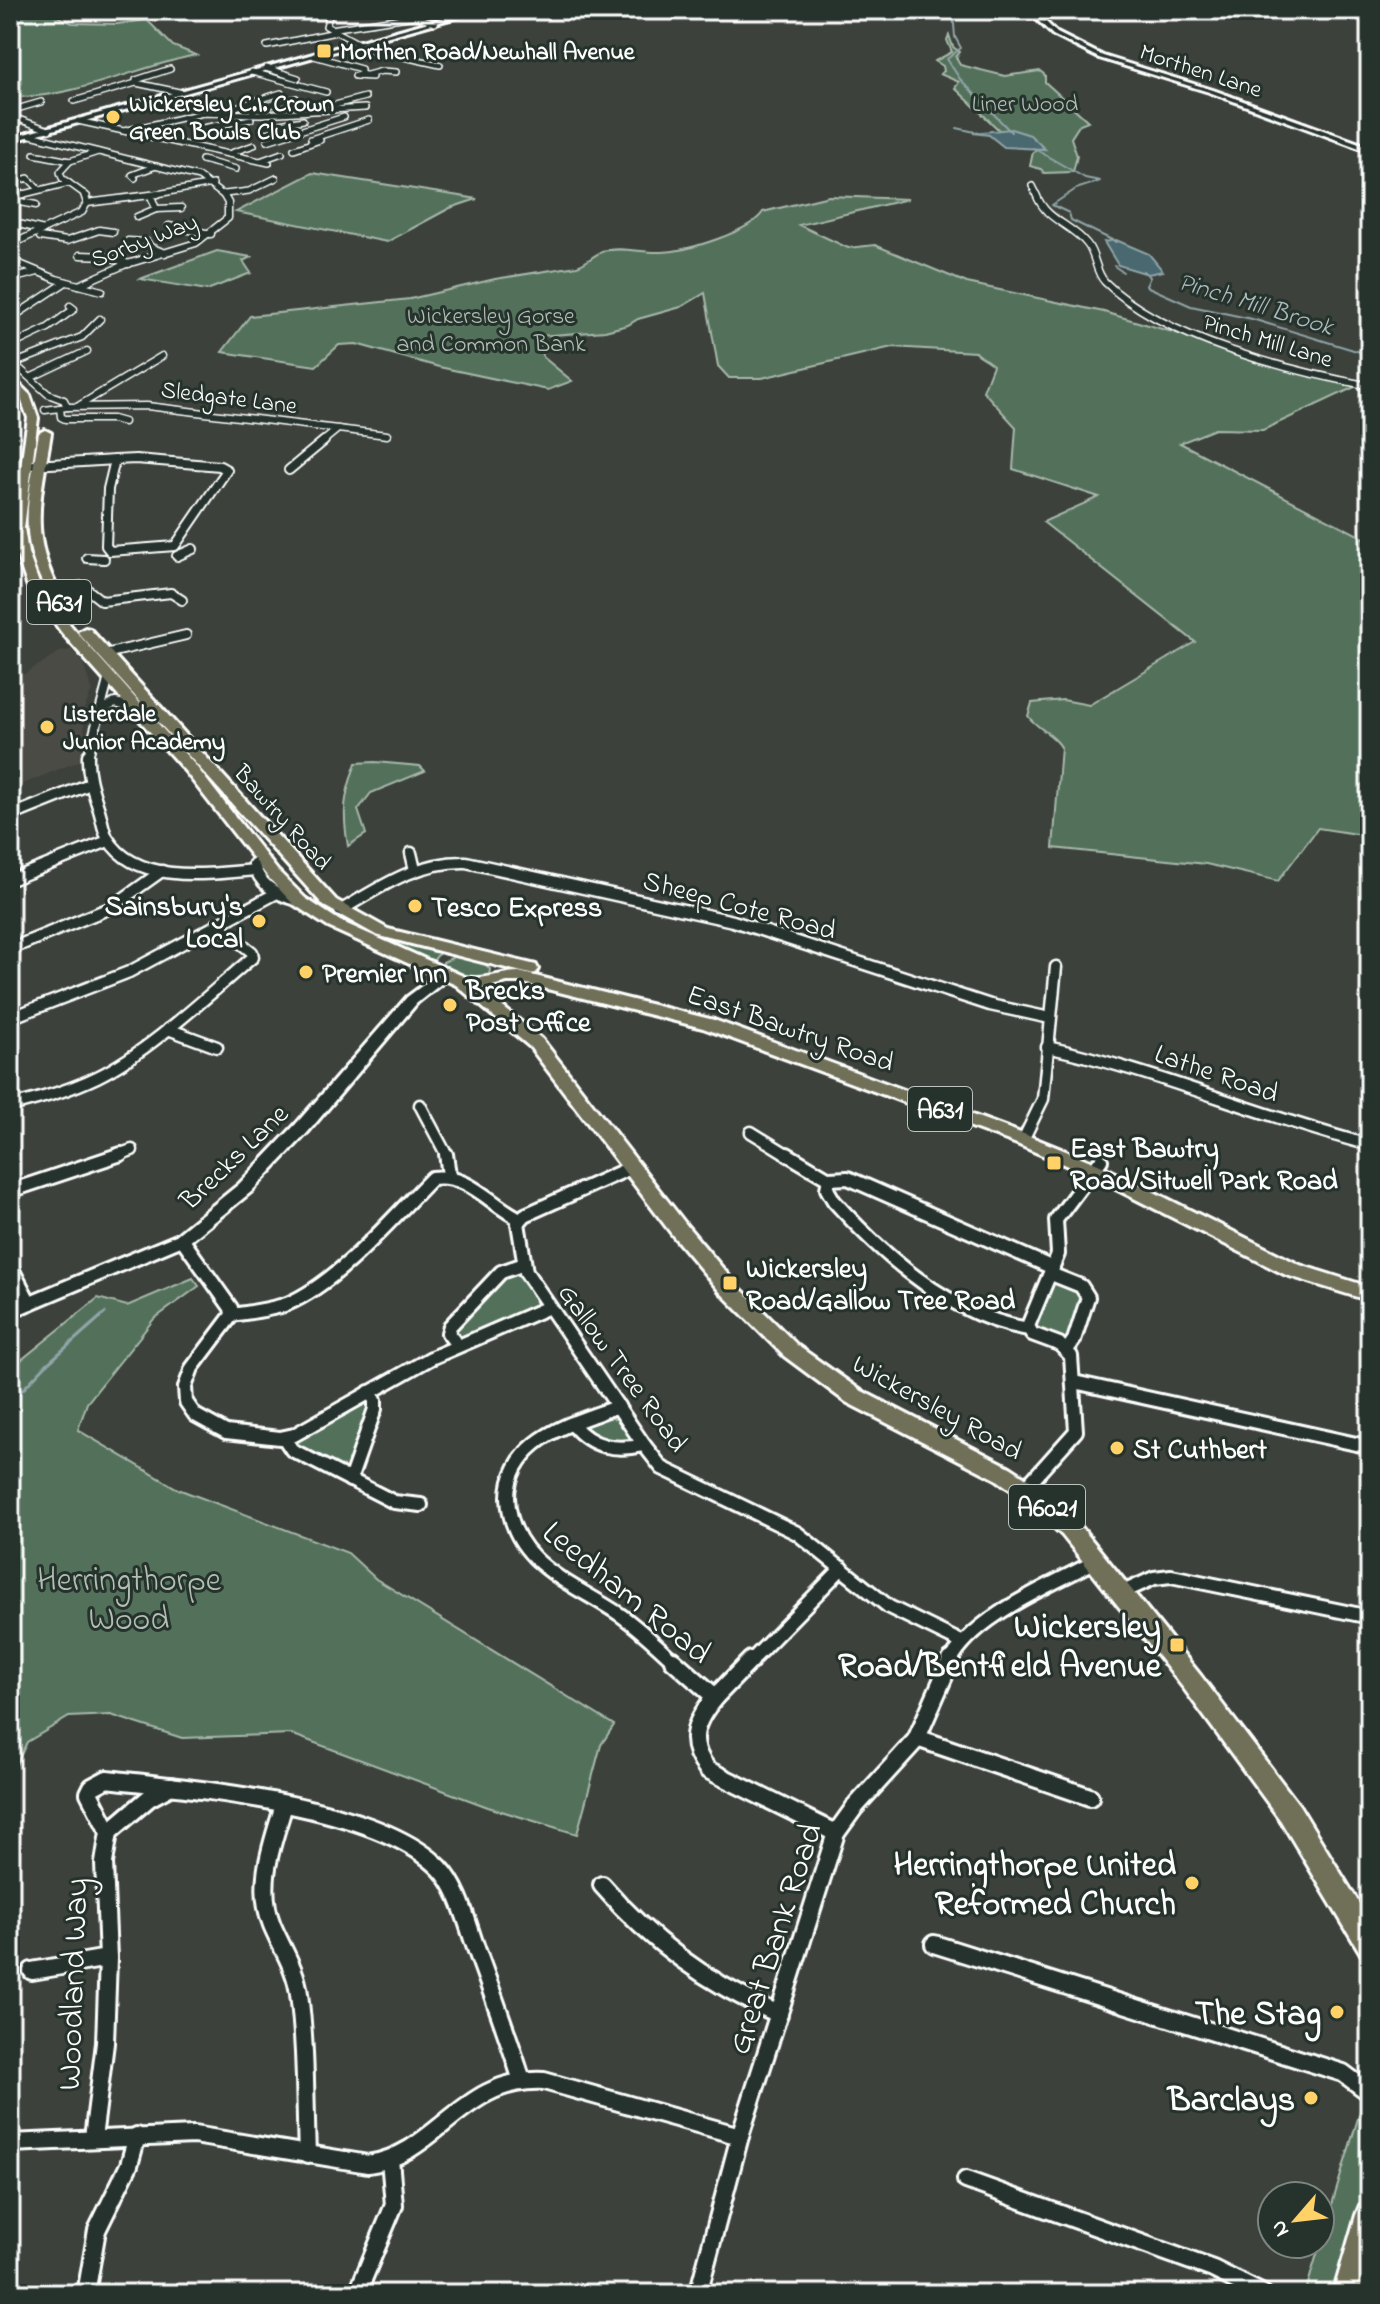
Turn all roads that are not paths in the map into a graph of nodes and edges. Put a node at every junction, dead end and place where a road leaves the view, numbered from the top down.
1 (358, 10) edge
2 (399, 10) edge
3 (479, 10) edge
4 (1030, 10) edge
5 (334, 11) edge
6 (414, 16) junction
7 (435, 23) junction
8 (333, 31) junction
9 (357, 45) junction
10 (267, 46) dead end
11 (314, 56) junction
12 (440, 65) dead end
13 (266, 68) junction
14 (170, 69) dead end
15 (252, 72) junction
16 (396, 72) dead end
17 (298, 78) dead end
18 (136, 83) junction
19 (179, 92) junction
20 (326, 92) dead end
21 (281, 93) dead end
22 (365, 97) dead end
23 (296, 98) dead end
24 (75, 99) dead end
25 (41, 102) dead end
26 (315, 102) dead end
27 (365, 108) dead end
28 (318, 109) junction
29 (298, 112) junction
30 (219, 113) junction
31 (278, 113) junction
32 (10, 114) edge
33 (240, 114) junction
34 (255, 114) junction
35 (345, 116) dead end
36 (303, 120) junction
37 (78, 121) junction
38 (369, 122) dead end
39 (262, 127) dead end
40 (316, 127) junction
41 (197, 129) dead end
42 (49, 130) junction
43 (124, 131) junction
44 (333, 132) junction
45 (31, 135) junction
46 (10, 140) edge
47 (267, 141) dead end
48 (60, 143) junction
49 (254, 145) dead end
50 (294, 149) dead end
51 (47, 150) dead end
52 (1370, 150) edge
53 (101, 152) junction
54 (282, 153) dead end
55 (34, 154) dead end
56 (226, 155) junction
57 (70, 161) junction
58 (259, 161) junction
59 (269, 163) dead end
60 (156, 166) junction
61 (236, 169) dead end
62 (176, 170) junction
63 (130, 176) dead end
64 (276, 178) dead end
65 (69, 183) junction
66 (10, 184) edge
67 (213, 184) junction
68 (1032, 186) dead end
69 (39, 189) junction
70 (225, 194) junction
71 (151, 196) junction
72 (10, 198) edge
73 (87, 203) junction
74 (38, 205) dead end
75 (181, 208) dead end
76 (156, 209) junction
77 (137, 217) dead end
78 (24, 218) dead end
79 (11, 222) edge
80 (169, 226) dead end
81 (109, 229) dead end
82 (45, 231) junction
83 (212, 234) junction
84 (37, 236) junction
85 (131, 240) dead end
86 (64, 242) junction
87 (79, 244) dead end
88 (10, 245) edge
89 (166, 253) junction
90 (80, 255) dead end
91 (10, 260) edge
92 (129, 264) junction
93 (38, 272) junction
94 (19, 277) dead end
95 (66, 282) junction
96 (79, 285) junction
97 (102, 291) dead end
98 (70, 306) dead end
99 (10, 319) edge
100 (100, 319) dead end
101 (10, 346) edge
102 (87, 351) dead end
103 (162, 356) dead end
104 (12, 363) edge
105 (32, 377) junction
106 (10, 378) edge
107 (1370, 386) edge
108 (80, 406) junction
109 (64, 407) junction
110 (45, 410) junction
111 (124, 422) dead end
112 (338, 429) junction
113 (387, 435) dead end
114 (35, 459) junction
115 (115, 459) junction
116 (239, 460) dead end
117 (226, 468) junction
118 (289, 470) dead end
119 (17, 490) edge
120 (14, 539) edge
121 (172, 547) junction
122 (193, 549) dead end
123 (16, 554) edge
124 (181, 585) dead end
125 (46, 593) junction
126 (171, 593) junction
127 (182, 600) dead end
128 (169, 628) dead end
129 (186, 635) dead end
130 (168, 639) junction
131 (105, 654) junction
132 (109, 677) junction
133 (137, 708) junction
134 (99, 713) junction
135 (90, 784) junction
136 (10, 816) edge
137 (108, 841) junction
138 (277, 847) junction
139 (411, 853) dead end
140 (257, 861) junction
141 (415, 870) junction
142 (162, 871) junction
143 (10, 880) edge
144 (275, 894) junction
145 (299, 901) junction
146 (340, 911) junction
147 (217, 924) junction
148 (10, 949) edge
149 (448, 950) junction
150 (492, 960) junction
151 (1056, 967) dead end
152 (447, 974) junction
153 (492, 982) junction
154 (508, 1017) junction
155 (10, 1018) edge
156 (1050, 1018) junction
157 (168, 1029) junction
158 (217, 1047) dead end
159 (1047, 1047) junction
160 (10, 1106) edge
161 (410, 1118) dead end
162 (751, 1132) dead end
163 (1026, 1135) junction
164 (1370, 1145) edge
165 (132, 1150) dead end
166 (1096, 1164) junction
167 (630, 1168) junction
168 (449, 1175) junction
169 (829, 1179) junction
170 (10, 1191) edge
171 (520, 1219) junction
172 (182, 1239) junction
173 (524, 1264) junction
174 (10, 1265) edge
175 (1052, 1271) junction
176 (1370, 1282) edge
177 (1370, 1294) edge
178 (30, 1303) junction
179 (549, 1307) junction
180 (10, 1311) edge
181 (232, 1315) junction
182 (1029, 1329) junction
183 (457, 1345) junction
184 (1067, 1350) junction
185 (1074, 1382) junction
186 (369, 1392) junction
187 (618, 1406) junction
188 (573, 1425) junction
189 (284, 1438) junction
190 (644, 1445) junction
191 (1370, 1447) edge
192 (350, 1480) junction
193 (1025, 1488) junction
194 (421, 1505) dead end
195 (1094, 1562) junction
196 (842, 1568) junction
197 (1121, 1593) junction
198 (1370, 1617) edge
199 (963, 1643) junction
200 (715, 1697) junction
201 (917, 1738) junction
202 (171, 1786) junction
203 (1090, 1797) dead end
204 (284, 1805) junction
205 (109, 1832) junction
206 (836, 1833) junction
207 (602, 1885) dead end
208 (934, 1944) dead end
209 (1370, 1945) edge
210 (108, 1958) junction
211 (32, 1971) dead end
212 (779, 2014) junction
213 (521, 2078) junction
214 (1370, 2093) edge
215 (137, 2136) junction
216 (740, 2136) junction
217 (93, 2138) junction
218 (10, 2143) edge
219 (307, 2155) junction
220 (390, 2159) junction
221 (966, 2180) dead end
222 (1370, 2215) edge
223 (86, 2294) edge
224 (357, 2294) edge
225 (698, 2294) edge
226 (1263, 2294) edge
227 (1347, 2294) edge

1 - 5 street
2 - 6 street
3 - 7 main road
4 - 52 main road, Morthen Lane
5 - 8 street
6 - 7 street
6 - 8 street
7 - 9 main road
8 - 9 street
8 - 10 street
9 - 11 main road
9 - 12 street
11 - 13 main road
11 - 16 street
13 - 15 main road
13 - 17 street
14 - 18 street
15 - 19 main road
15 - 20 street
18 - 19 street
18 - 24 street
19 - 37 main road
21 - 30 street
22 - 28 street
23 - 33 street
25 - 32 street
26 - 31 street
27 - 28 street
28 - 29 street
29 - 31 street
29 - 36 street
30 - 33 street
30 - 43 street
31 - 34 street
32 - 42 street
33 - 34 street
34 - 41 street
35 - 40 street
36 - 39 street
36 - 40 street
37 - 42 main road
37 - 43 street
38 - 44 street
40 - 44 street
40 - 47 street
42 - 45 main road
43 - 56 street
44 - 50 street
45 - 46 main road
45 - 48 street, Sorby Way
48 - 51 street
48 - 53 street, Sorby Way
49 - 56 street
53 - 57 street
53 - 60 street, Sorby Way
54 - 58 street
55 - 57 street
56 - 58 street
57 - 65 street
58 - 59 street
60 - 62 street, Sorby Way
60 - 63 street
61 - 62 street
62 - 67 street, Sorby Way
64 - 70 street
65 - 69 street
65 - 73 street
66 - 69 street
67 - 70 street, Sorby Way
67 - 71 street
68 - 107 street, Pinch Mill Lane
69 - 72 street
70 - 83 street, Sorby Way
71 - 73 street
71 - 76 street
72 - 74 street
73 - 82 street
75 - 76 street
76 - 77 street
78 - 79 street
79 - 82 street
80 - 83 street
81 - 86 street
82 - 84 street
83 - 89 street, Sorby Way
84 - 86 street
84 - 88 street
85 - 89 street
86 - 87 street
89 - 92 street, Sorby Way
90 - 92 street
91 - 93 street
92 - 96 street, Sorby Way
93 - 94 street
93 - 95 street
95 - 96 street
95 - 99 street
96 - 97 street
98 - 101 street
100 - 104 street
102 - 105 street
103 - 108 street
104 - 105 street
104 - 110 main road
105 - 109 street
106 - 114 main road, Bawtry Road / A631
108 - 109 street, Sledgate Lane
108 - 112 street, Sledgate Lane
109 - 110 street
109 - 111 street
110 - 114 main road, Bawtry Road / A631
112 - 113 street, Sledgate Lane
112 - 118 street
114 - 115 street
114 - 119 main road, Bawtry Road / A631
114 - 125 main road, Bawtry Road / A631
115 - 117 street
115 - 121 street
116 - 117 street
117 - 121 street
119 - 120 main road, Bawtry Road / A631
120 - 123 main road, Bawtry Road / A631
121 - 122 street
123 - 125 main road, Bawtry Road / A631
124 - 126 street
125 - 126 street
125 - 131 main road, Bawtry Road / A631
125 - 132 main road, Bawtry Road / A631
126 - 127 street
128 - 130 street
129 - 130 street
130 - 131 street
131 - 138 main road, Bawtry Road / A631
132 - 133 main road, Bawtry Road / A631
132 - 134 street
133 - 134 street
133 - 140 main road, Bawtry Road / A631
134 - 135 street
135 - 136 street
135 - 137 street
137 - 142 street
137 - 143 street
138 - 140 main road
138 - 146 main road, Bawtry Road / A631
139 - 141 street
140 - 142 street
140 - 144 street
140 - 145 main road, Bawtry Road / A631
141 - 146 street, Sheep Cote Road
141 - 156 street, Sheep Cote Road
142 - 148 street
144 - 145 street
144 - 147 street
145 - 152 main road, Bawtry Road / A631
146 - 149 main road, Bawtry Road / A631
147 - 155 street
147 - 157 street
149 - 150 main road, Bawtry Road / A631
149 - 152 main road
150 - 153 main road, Wickersley Road
150 - 163 main road, East Bawtry Road / A631
151 - 156 street
152 - 153 main road, Bawtry Road / A631
152 - 154 main road, Wickersley Road / A6021
152 - 172 main road, Brecks Lane
153 - 154 main road, Wickersley Road / A6021
153 - 163 main road, East Bawtry Road / A631
154 - 167 main road, Wickersley Road / A6021
156 - 159 street
157 - 158 street
157 - 160 street
159 - 163 street
159 - 164 street, Lathe Road
161 - 168 street
162 - 169 street
163 - 166 main road, East Bawtry Road / A631
165 - 170 street
166 - 175 street
166 - 176 main road, East Bawtry Road / A631
166 - 177 main road, East Bawtry Road / A631
167 - 171 street
167 - 193 main road, Wickersley Road / A6021
168 - 171 street
168 - 181 street
169 - 175 street
169 - 182 street
171 - 173 street, Gallow Tree Road
172 - 178 main road, Brecks Lane
172 - 181 street
173 - 179 street, Gallow Tree Road
173 - 183 street
174 - 178 street
175 - 182 street
175 - 184 street
178 - 180 main road, Brecks Lane
179 - 183 street
179 - 187 street, Gallow Tree Road
181 - 189 street
182 - 184 street
183 - 186 street
184 - 185 street
185 - 191 street
185 - 193 street
186 - 189 street
186 - 192 street
187 - 188 street, Leedham Road
187 - 190 street, Gallow Tree Road
188 - 190 street
188 - 200 street, Leedham Road
189 - 192 street
190 - 196 street, Gallow Tree Road
192 - 194 street
193 - 195 main road, Wickersley Road / A6021
195 - 197 main road, Wickersley Road / A6021
195 - 199 street, Great Bank Road
196 - 199 street, Gallow Tree Road
196 - 200 street
197 - 198 street
197 - 209 main road, Wickersley Road / A6021
199 - 201 street, Great Bank Road
200 - 206 street, Leedham Road
201 - 203 street
201 - 206 street, Great Bank Road
202 - 204 street
202 - 205 street
202 - 205 street
204 - 213 street
204 - 219 street
205 - 210 street, Woodland Way
206 - 212 street, Great Bank Road
207 - 212 street
208 - 214 street
210 - 211 street
210 - 217 street, Woodland Way
212 - 216 street, Great Bank Road
213 - 216 street
213 - 220 street
215 - 217 street
215 - 219 street
215 - 223 street
216 - 225 street, Great Bank Road
217 - 218 street
219 - 220 street
220 - 224 street
221 - 226 street
222 - 227 main road

